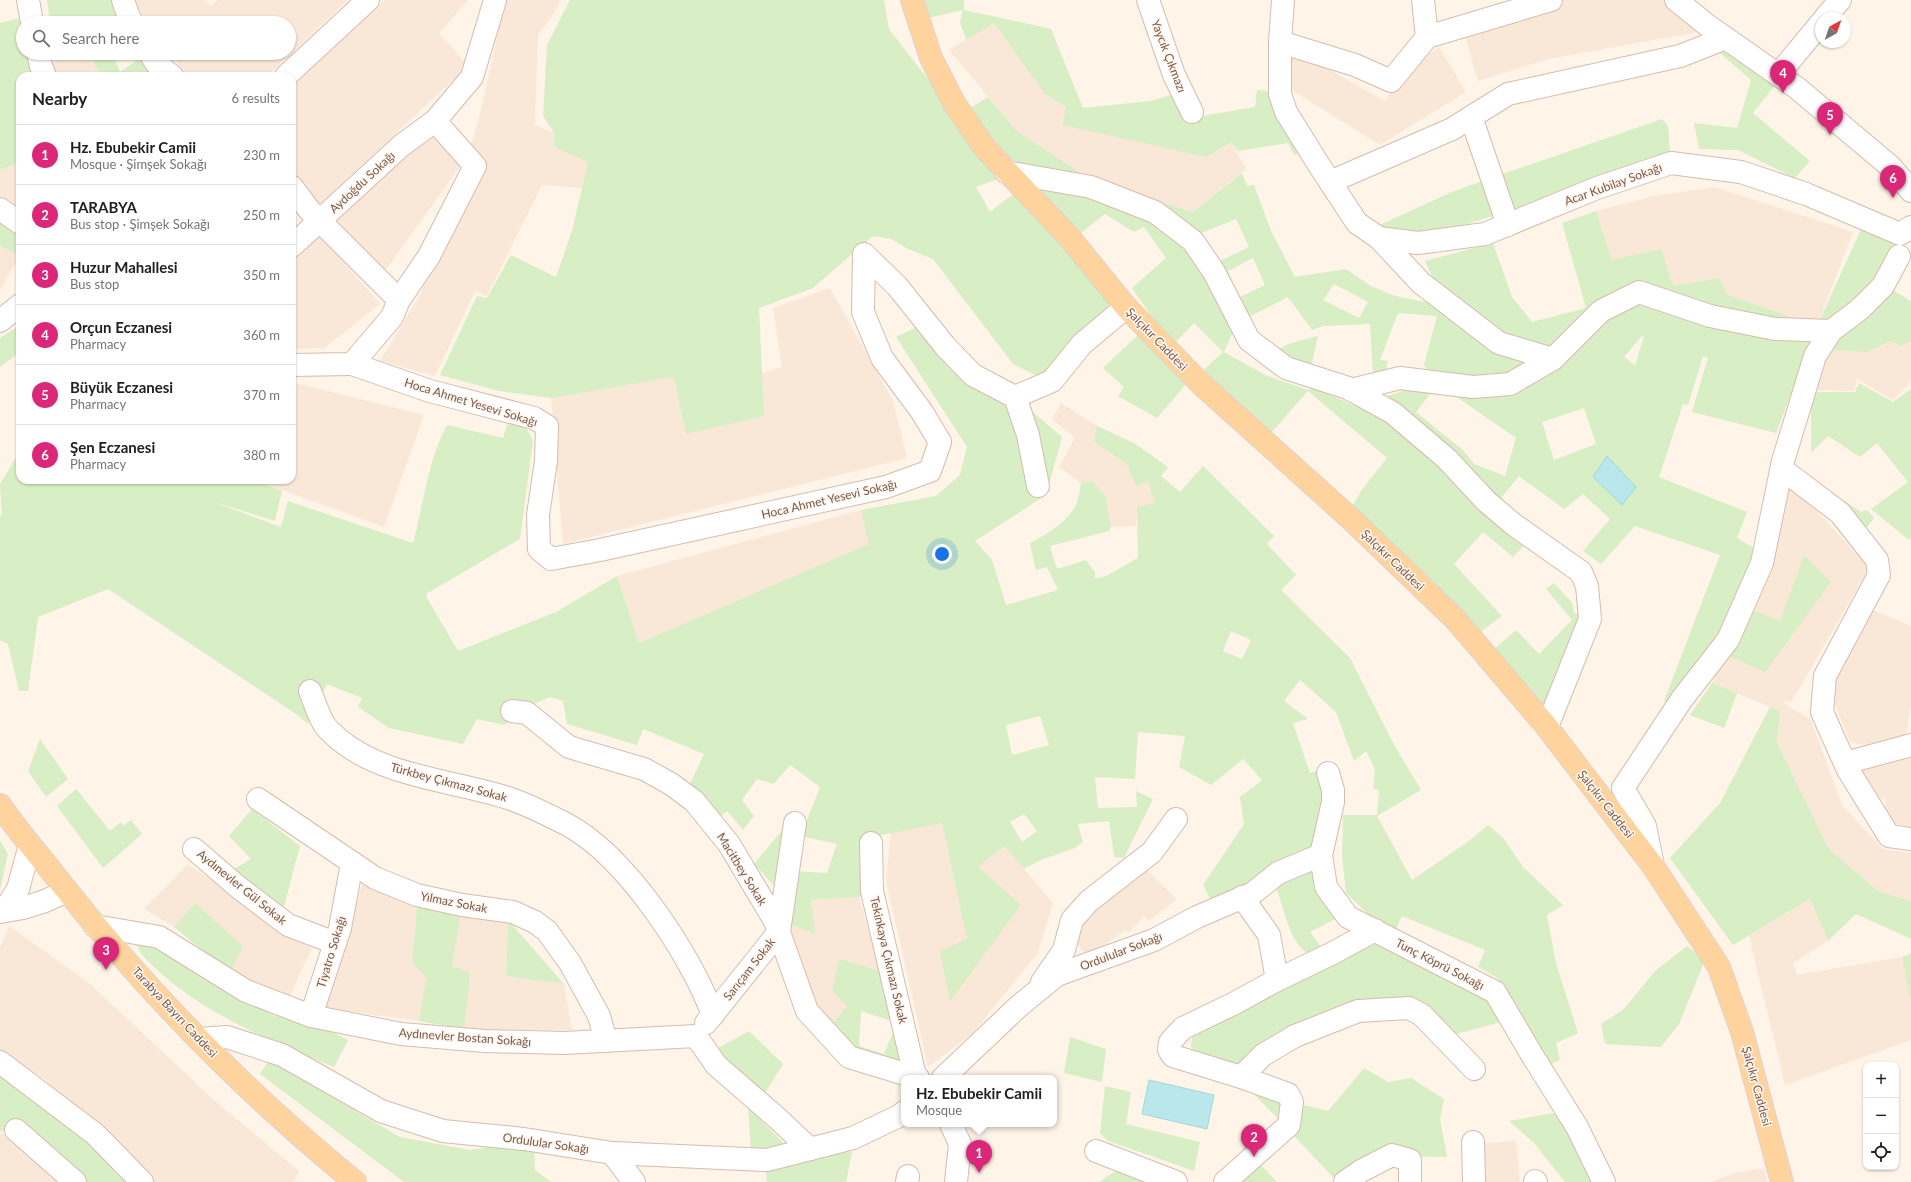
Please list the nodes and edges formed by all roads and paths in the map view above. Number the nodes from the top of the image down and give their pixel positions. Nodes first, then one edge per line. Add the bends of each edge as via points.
1 (28, 0) edge
2 (123, 0) edge
3 (368, 0) edge
4 (495, 0) edge
5 (912, 0) edge
6 (1148, 0) edge
7 (1284, 0) edge
8 (1424, 0) edge
9 (1551, 0) edge
10 (1676, 0) edge
11 (1840, 0) edge
12 (1830, 12) edge
13 (31, 16) edge
14 (128, 16) edge
15 (1815, 30) edge
16 (1427, 37) junction
17 (1726, 38) junction
18 (1280, 42) junction
19 (40, 60) edge
20 (154, 60) edge
21 (44, 72) edge
22 (167, 72) edge
23 (290, 72) edge
24 (1778, 75) junction
25 (1192, 112) dead end
26 (1471, 117) junction
27 (435, 121) junction
28 (1006, 172) junction
29 (1330, 182) junction
30 (1910, 187) edge
31 (296, 192) edge
32 (0, 209) edge
33 (16, 220) edge
34 (319, 221) junction
35 (1508, 225) junction
36 (1905, 231) edge
37 (1379, 238) junction
38 (296, 242) edge
39 (1905, 262) edge
40 (399, 300) junction
41 (1126, 307) junction
42 (16, 308) edge
43 (0, 321) edge
44 (1831, 331) junction
45 (1553, 358) junction
46 (352, 364) junction
47 (296, 365) edge
48 (1351, 390) junction
49 (1016, 397) junction
50 (1782, 469) junction
51 (1038, 486) dead end
52 (310, 691) dead end
53 (512, 711) dead end
54 (1547, 727) junction
55 (1911, 745) edge
56 (1845, 763) junction
57 (1328, 773) dead end
58 (258, 799) dead end
59 (0, 805) edge
60 (1176, 819) dead end
61 (795, 823) dead end
62 (1911, 839) edge
63 (872, 843) dead end
64 (30, 845) junction
65 (194, 849) dead end
66 (1321, 855) junction
67 (352, 862) junction
68 (1653, 866) junction
69 (67, 891) junction
70 (1242, 897) junction
71 (2, 912) edge
72 (95, 926) junction
73 (1375, 930) junction
74 (779, 932) junction
75 (335, 943) junction
76 (1277, 980) junction
77 (1033, 995) junction
78 (713, 1015) junction
79 (311, 1016) junction
80 (696, 1036) junction
81 (199, 1039) junction
82 (606, 1041) junction
83 (1474, 1069) dead end
84 (5, 1072) edge
85 (911, 1075) edge
86 (917, 1075) edge
87 (946, 1075) edge
88 (1241, 1077) junction
89 (901, 1114) edge
90 (952, 1127) edge
91 (16, 1130) dead end
92 (1473, 1142) dead end
93 (810, 1149) junction
94 (1096, 1151) dead end
95 (612, 1153) junction
96 (75, 1182) edge
97 (142, 1182) edge
98 (355, 1182) edge
99 (634, 1182) edge
100 (956, 1182) edge
101 (1176, 1182) edge
102 (1225, 1182) edge
103 (1345, 1182) edge
104 (1410, 1182) edge
105 (1474, 1182) edge
106 (1604, 1182) edge
107 (1782, 1182) edge

1 - 13 street
2 - 14 street
3 - 23 street
4 - 27 street, Aydoğdu Sokağı via 472,77
5 - 28 main road, Şalçıkır Caddesi via 931,58 954,104 984,147
6 - 25 street, Yaycık Çıkmazı via 1174,75
7 - 18 street
8 - 16 street
9 - 16 street
10 - 17 street
11 - 12 street
15 - 24 street
16 - 18 street via 1391,80 1355,65
17 - 24 street
17 - 26 street via 1680,56 1508,94
18 - 29 street via 1280,94 1286,112
19 - 21 street
20 - 22 street
24 - 30 street via 1891,167
26 - 29 street via 1452,129
26 - 35 street
27 - 34 street, Aydoğdu Sokağı via 402,145
27 - 40 street via 475,166 429,256
28 - 41 main road, Şalçıkır Caddesi via 1069,238
28 - 48 street via 1091,186 1155,212 1193,241 1214,272 1249,340 1286,368
29 - 37 street via 1357,223
31 - 34 street
32 - 33 street
34 - 38 street, Aydoğdu Sokağı
34 - 40 street
35 - 36 street, Acar Kubilay Sokağı via 1597,188 1671,163 1741,172
35 - 37 street, Acar Kubilay Sokağı via 1485,234 1418,243
36 - 39 street
37 - 45 street via 1421,283 1499,342
39 - 44 street via 1860,309
40 - 46 street via 392,317
41 - 49 street via 1082,344 1052,381
41 - 54 main road, Şalçıkır Caddesi via 1200,383 1352,520 1455,619
42 - 43 street
44 - 45 street via 1775,329 1710,316 1639,292 1601,311
44 - 50 street via 1815,356
45 - 48 street via 1510,384 1473,387 1400,378
46 - 47 street
46 - 49 street, Hoca Ahmet Yesevi Sokağı via 430,391 534,418 547,426 546,461 538,515 539,548 551,559 886,487 930,471 940,442 922,412 882,358 863,312 864,254 897,286 945,346 974,375
48 - 54 street via 1393,413 1447,459 1486,501 1513,524 1581,572 1587,586 1590,619
49 - 51 street via 1028,434
50 - 56 street via 1840,512 1876,560 1879,576 1825,676 1822,712
50 - 68 street via 1762,563 1728,640 1682,699 1623,788 1645,826
52 - 78 street, Türkbey Çıkmazı Sokak via 324,725 347,746 397,770 507,797 567,825 599,847 668,928
53 - 74 street, Macitbey Sokak via 527,713 568,747 644,769 694,801 729,844
54 - 68 main road, Şalçıkır Caddesi
55 - 56 street
56 - 62 street via 1889,836
57 - 66 street, Tunç Köprü Sokağı via 1333,790 1333,802
58 - 67 street, Yılmaz Sokak
59 - 64 main road, Tarabya Bayırı Caddesi
60 - 77 street via 1152,852 1089,901 1072,920 1064,950
61 - 74 street, Sarıçam Sokak
63 - 86 street, Tekinkaya Çıkmazı Sokak via 872,891
64 - 69 main road, Tarabya Bayırı Caddesi
64 - 71 street via 18,889
65 - 75 street, Aydınevler Gül Sokak via 288,925
66 - 70 street, Ordulular Sokağı via 1278,873
66 - 73 street, Tunç Köprü Sokağı via 1326,887 1348,917
67 - 75 street, Tiyatro Sokağı
67 - 82 street, Yılmaz Sokak via 375,878 417,895 462,905 513,912 535,922 547,932 570,963 599,1016
68 - 107 main road, Şalçıkır Caddesi via 1719,967 1742,1032
69 - 71 street via 46,901
69 - 72 main road, Tarabya Bayırı Caddesi
70 - 76 street via 1269,934
70 - 77 street, Ordulular Sokağı via 1154,940 1058,975
72 - 79 street, Aydınevler Bostan Sokağı via 159,937 246,991
72 - 81 main road, Tarabya Bayırı Caddesi
73 - 76 street via 1333,954
73 - 106 street, Tunç Köprü Sokağı via 1495,992 1577,1127
74 - 78 street, Sarıçam Sokak
74 - 85 street, Macitbey Sokak via 807,1011 849,1056
75 - 79 street, Tiyatro Sokağı
76 - 88 street via 1182,1028 1170,1042 1169,1050 1173,1056
77 - 87 street, Ordulular Sokağı
78 - 80 street, Sarıçam Sokak
79 - 82 street, Aydınevler Bostan Sokağı via 402,1034 485,1041
80 - 82 street, Aydınevler Bostan Sokağı
80 - 93 street via 716,1064
81 - 95 street, Ordulular Sokağı via 227,1037 282,1055 381,1111 443,1131 524,1139
81 - 98 main road, Tarabya Bayırı Caddesi via 292,1129
83 - 88 street via 1422,1015 1409,1008 1358,1011 1295,1036 1263,1055
84 - 97 street via 95,1134
88 - 102 street via 1288,1094 1292,1102 1289,1125
89 - 93 street, Ordulular Sokağı via 853,1138
90 - 100 street via 960,1144
91 - 96 street
92 - 105 street
93 - 95 street, Ordulular Sokağı via 767,1160
94 - 101 street
95 - 99 street
103 - 104 street via 1392,1155 1410,1160

